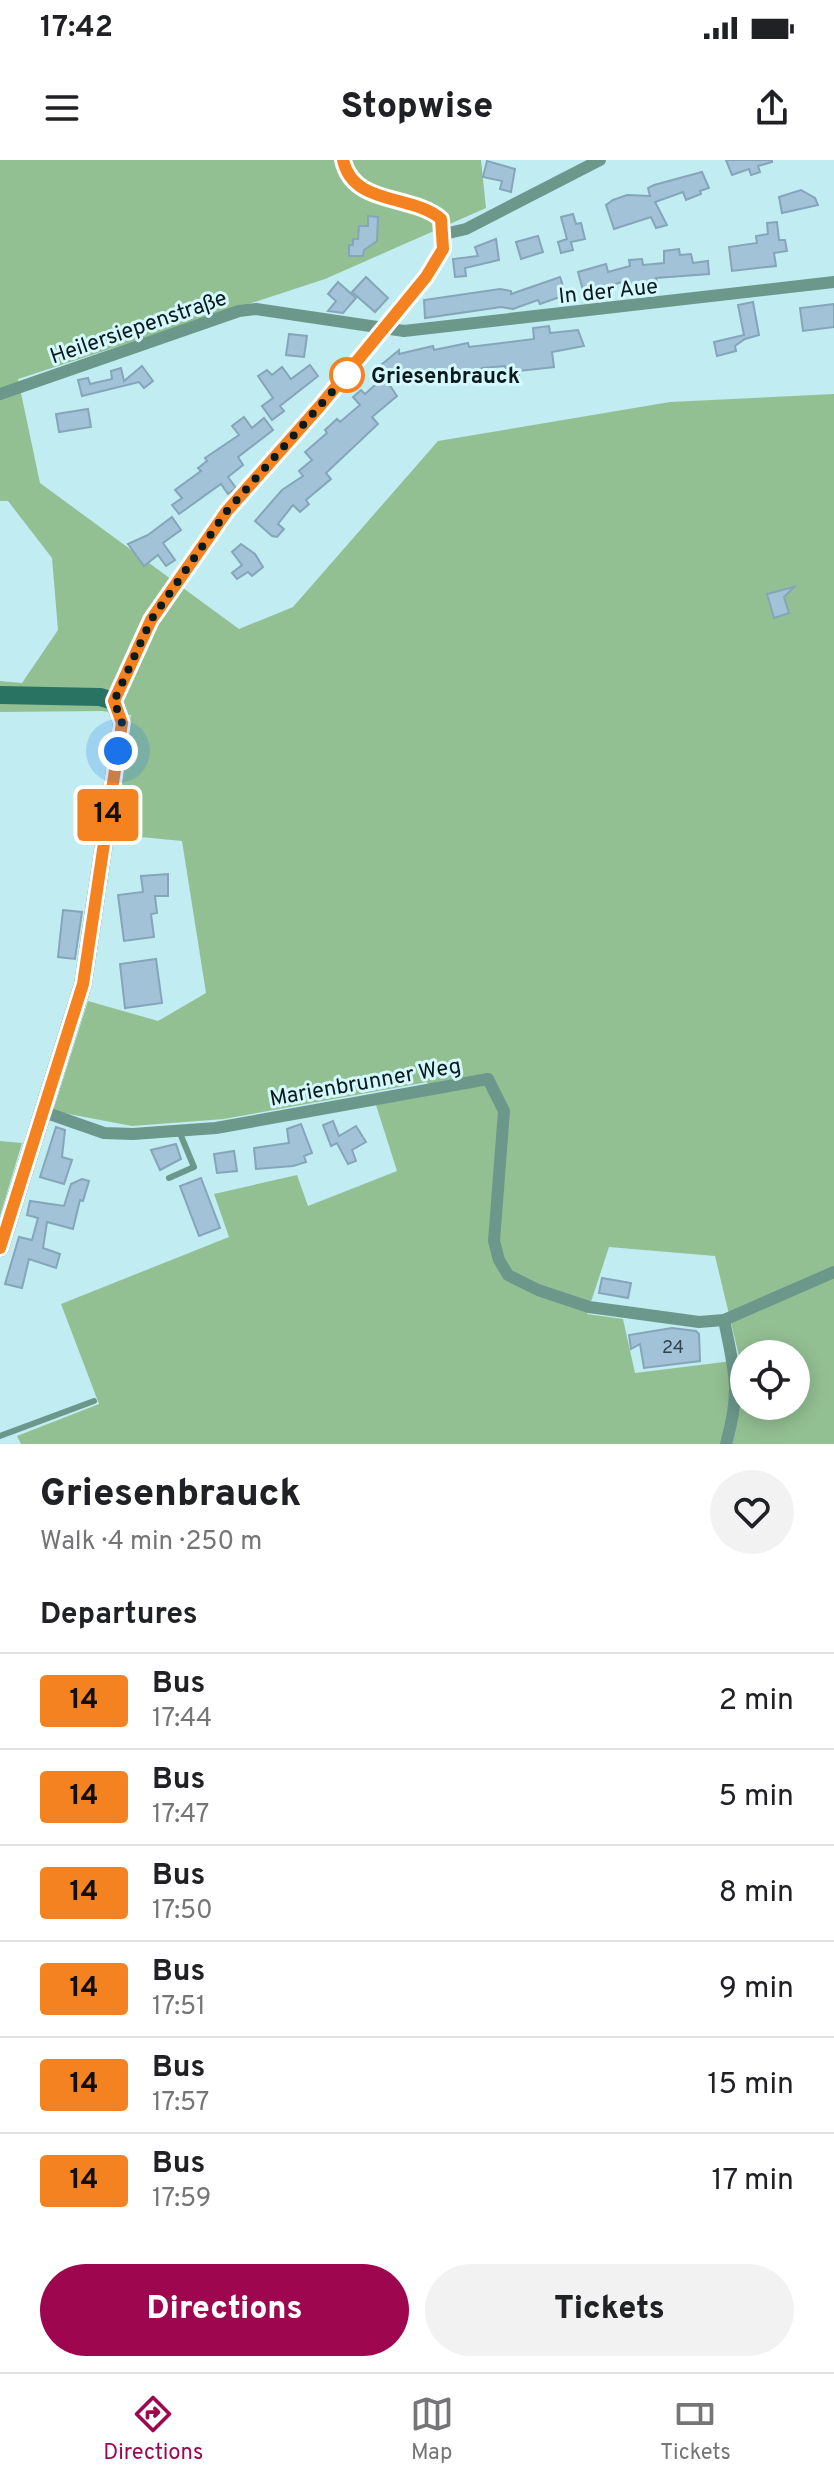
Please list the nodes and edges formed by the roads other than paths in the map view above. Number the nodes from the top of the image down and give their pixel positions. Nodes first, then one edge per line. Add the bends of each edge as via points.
1 (343, 160) edge
2 (600, 160) edge
3 (444, 234) junction
4 (834, 282) edge
5 (386, 329) junction
6 (0, 394) edge
7 (0, 695) edge
8 (114, 701) junction
9 (44, 1112) junction
10 (179, 1131) junction
11 (169, 1178) dead end
12 (0, 1248) edge
13 (834, 1272) edge
14 (724, 1320) junction
15 (94, 1401) dead end
16 (0, 1436) edge
17 (726, 1444) edge

1 - 3 street via 349,176 366,191 429,209 441,219
2 - 3 street via 466,229
3 - 5 street via 443,249 426,277
4 - 5 street, In der Aue via 435,328
5 - 6 street, Heilersiepenstraße via 256,309 239,311
5 - 8 street via 227,511 151,620
7 - 8 street
8 - 9 street via 122,723 83,984
9 - 10 street, Marienbrunner Weg via 104,1133
9 - 12 street
10 - 11 lane via 194,1167
10 - 14 street, Marienbrunner Weg via 488,1079 504,1111 494,1241 508,1275 589,1307 699,1322
13 - 14 street, Marienbrunner Weg
14 - 17 street via 737,1407
15 - 16 lane

